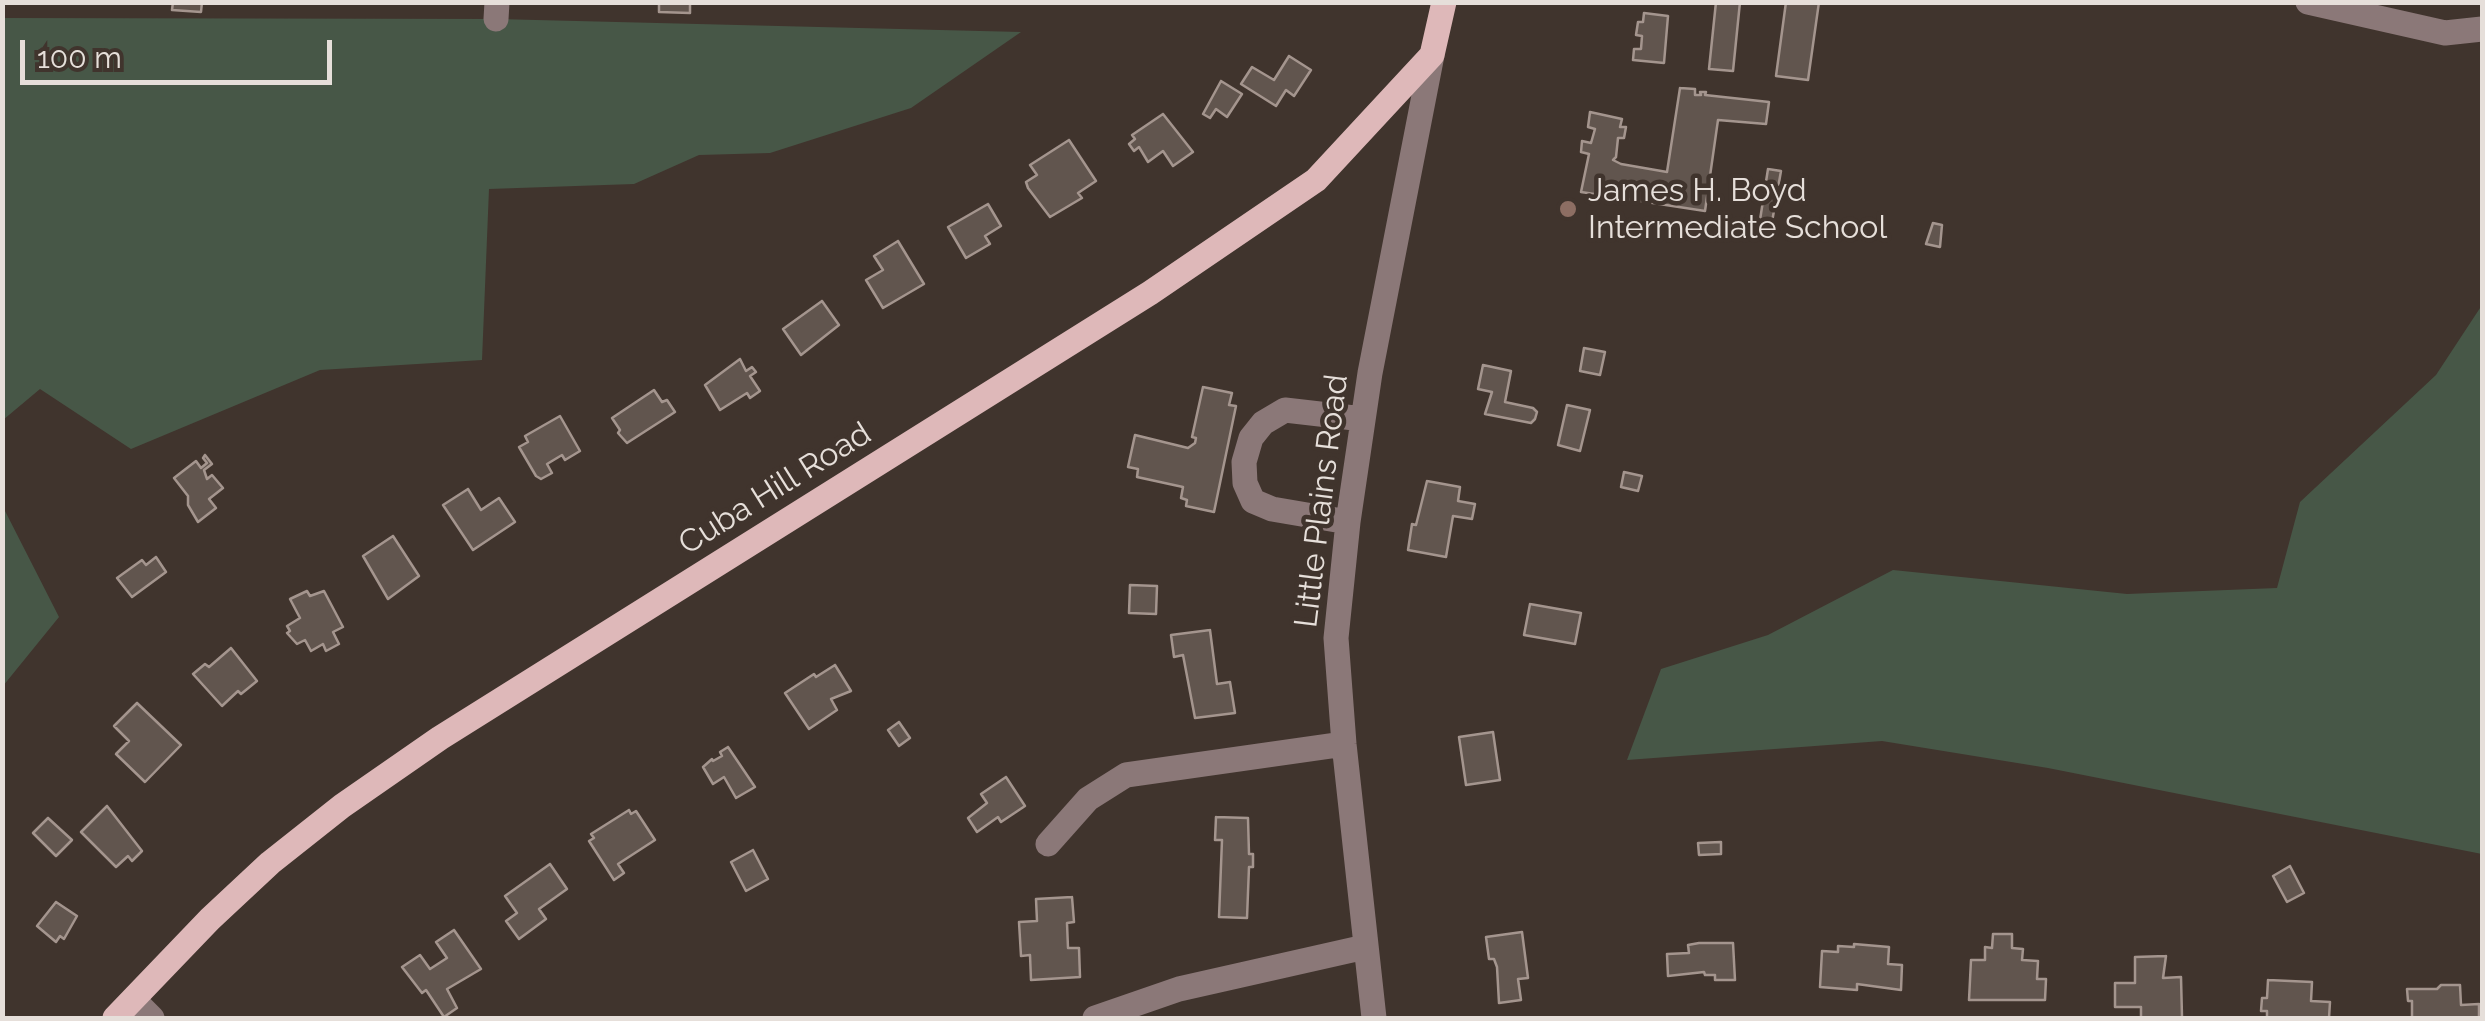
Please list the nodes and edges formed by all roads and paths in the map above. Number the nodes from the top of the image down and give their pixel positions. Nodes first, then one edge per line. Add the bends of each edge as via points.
1 (1444, 2) edge
2 (2308, 2) edge
3 (2482, 29) edge
4 (1432, 55) junction
5 (1363, 419) junction
6 (1348, 522) junction
7 (1344, 744) junction
8 (1048, 844) dead end
9 (1365, 946) junction
10 (143, 1009) edge
11 (115, 1018) edge
12 (1095, 1018) edge
13 (1374, 1018) edge

1 - 4 main road
2 - 3 street via 2445,33
4 - 5 street, Little Plains Road
4 - 10 main road, Cuba Hill Road via 1316,180 1150,293 342,806 234,896
5 - 6 street, Little Plains Road
5 - 6 street via 1285,410 1251,438 1244,462 1252,501
6 - 7 street, Little Plains Road via 1336,638
7 - 8 street via 1126,775 1088,799
7 - 9 street, Little Plains Road
9 - 12 street via 1179,989
9 - 13 street, Little Plains Road
10 - 11 main road, Cuba Hill Road

